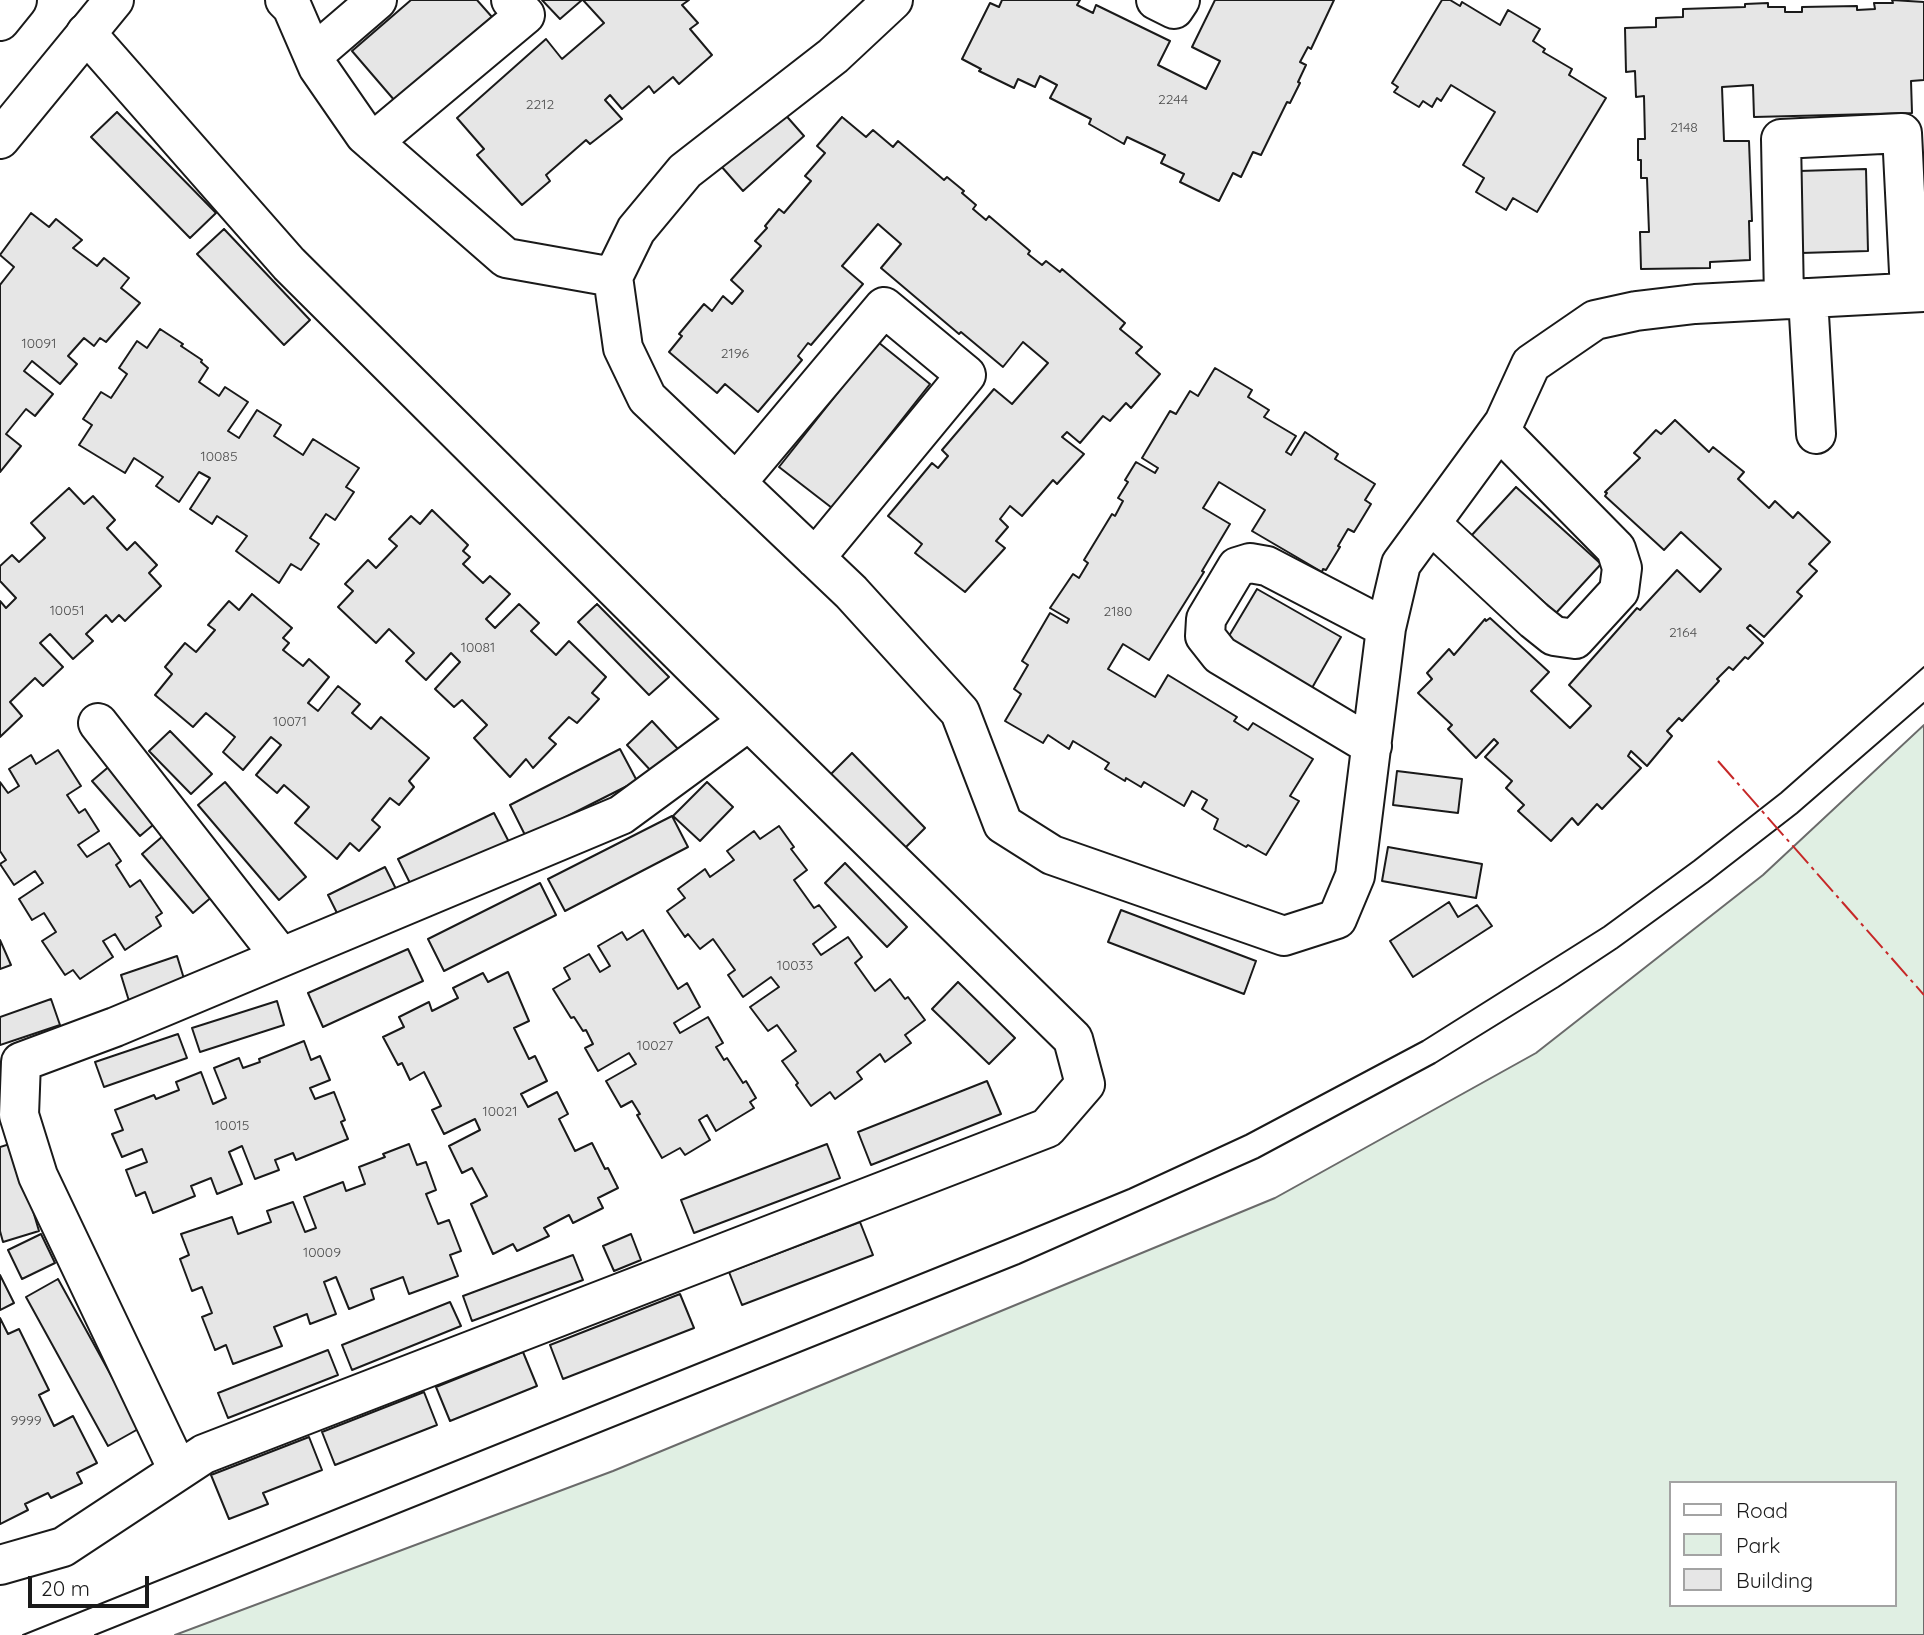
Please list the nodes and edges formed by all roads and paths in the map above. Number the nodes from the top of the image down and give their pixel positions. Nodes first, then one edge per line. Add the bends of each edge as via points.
1 (17, 0) edge
2 (114, 0) edge
3 (285, 0) edge
4 (377, 0) edge
5 (511, 0) edge
6 (893, 0) edge
7 (1156, 0) edge
8 (1180, 0) edge
9 (0, 21) edge
10 (86, 33) junction
11 (313, 55) junction
12 (0, 139) edge
13 (373, 142) junction
14 (612, 277) junction
15 (1917, 292) edge
16 (1796, 298) junction
17 (1499, 430) junction
18 (1816, 434) dead end
19 (736, 483) junction
20 (1431, 524) junction
21 (815, 558) junction
22 (1386, 628) junction
23 (749, 721) junction
24 (98, 723) dead end
25 (1372, 746) junction
26 (281, 957) junction
27 (177, 1470) junction
28 (0, 1565) edge

1 - 9 main road
2 - 10 main road
3 - 11 main road
4 - 11 main road
5 - 13 main road via 525,15
6 - 14 main road via 833,56 685,171 636,230
7 - 8 main road via 1174,9
10 - 12 main road
10 - 23 main road via 289,264
11 - 13 main road
13 - 14 main road via 506,258
14 - 19 main road via 623,348 647,398
15 - 16 main road
15 - 16 main road via 1902,133 1781,139
16 - 17 main road via 1695,304 1594,320 1531,364
16 - 18 main road
17 - 20 main road
17 - 20 main road via 1616,549 1622,568 1619,591 1575,639 1554,635
19 - 21 main road
19 - 21 main road via 884,307 966,375
20 - 22 main road via 1401,564
21 - 25 main road via 960,712 1003,824 1052,855 1284,936 1337,919 1355,876
22 - 25 main road
22 - 25 main road via 1267,566 1250,563 1237,567 1206,619 1205,636 1220,656
23 - 26 main road via 621,815
23 - 27 main road via 1073,1038 1085,1084 1047,1128 204,1454
24 - 26 main road
26 - 27 main road via 20,1062 19,1115 38,1176
27 - 28 main road via 63,1547

